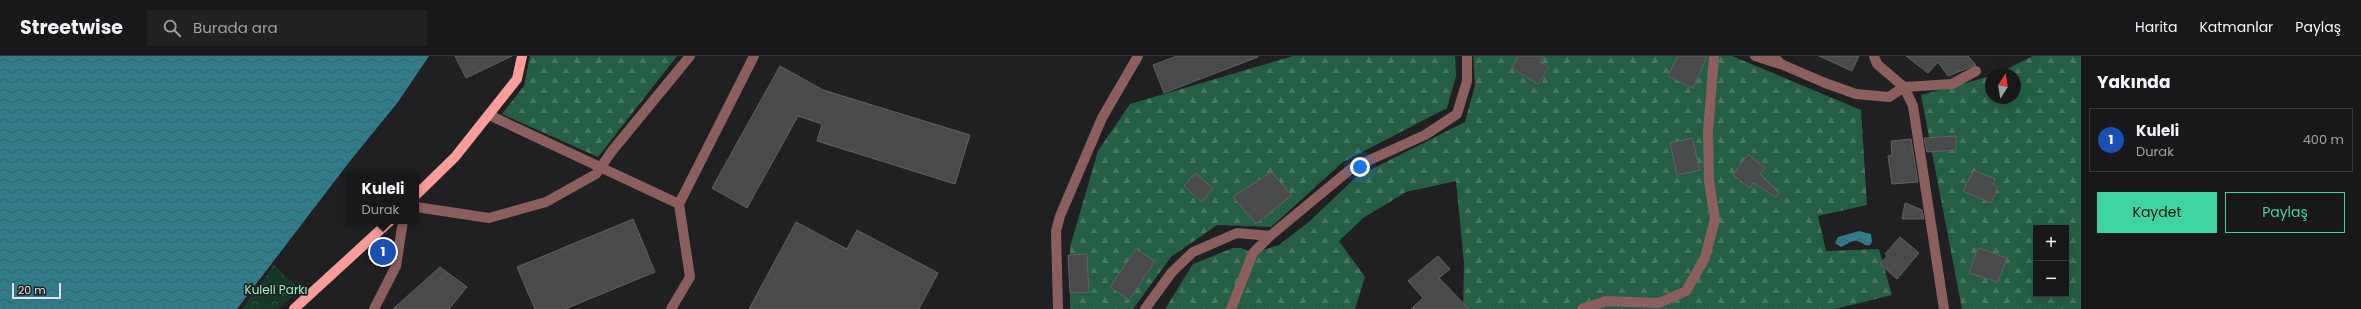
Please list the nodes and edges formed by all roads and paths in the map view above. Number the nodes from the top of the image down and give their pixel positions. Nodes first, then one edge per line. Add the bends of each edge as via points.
1 (522, 56) edge
2 (690, 56) edge
3 (754, 56) edge
4 (1138, 56) edge
5 (1467, 56) edge
6 (1714, 56) edge
7 (1755, 56) edge
8 (1773, 56) edge
9 (1874, 56) edge
10 (1781, 64) junction
11 (1976, 71) dead end
12 (1904, 87) junction
13 (489, 115) junction
14 (602, 167) junction
15 (419, 192) edge
16 (679, 204) junction
17 (419, 207) edge
18 (387, 224) edge
19 (403, 224) edge
20 (1270, 236) junction
21 (294, 309) edge
22 (374, 309) edge
23 (671, 309) edge
24 (1058, 309) edge
25 (1145, 309) edge
26 (1231, 309) edge
27 (1582, 309) edge
28 (1944, 309) edge

1 - 13 main road via 517,79
2 - 14 street via 612,151
3 - 16 street
4 - 24 street via 1102,118 1060,216 1056,231
5 - 20 street via 1467,81 1457,114 1425,135 1352,168
6 - 27 street via 1708,132 1709,181 1715,219 1705,258 1686,291 1659,302 1606,301
7 - 10 street
8 - 10 street
9 - 12 street via 1877,64
10 - 12 street via 1856,94 1889,97
11 - 12 street via 1952,84
12 - 28 street via 1913,106
13 - 14 street
13 - 15 main road via 455,158
14 - 16 street
14 - 17 street via 596,174 546,202 489,218
16 - 23 street via 690,277
18 - 21 main road
19 - 22 street via 396,266
20 - 25 street via 1237,233 1193,252 1163,283
20 - 26 street via 1253,253

